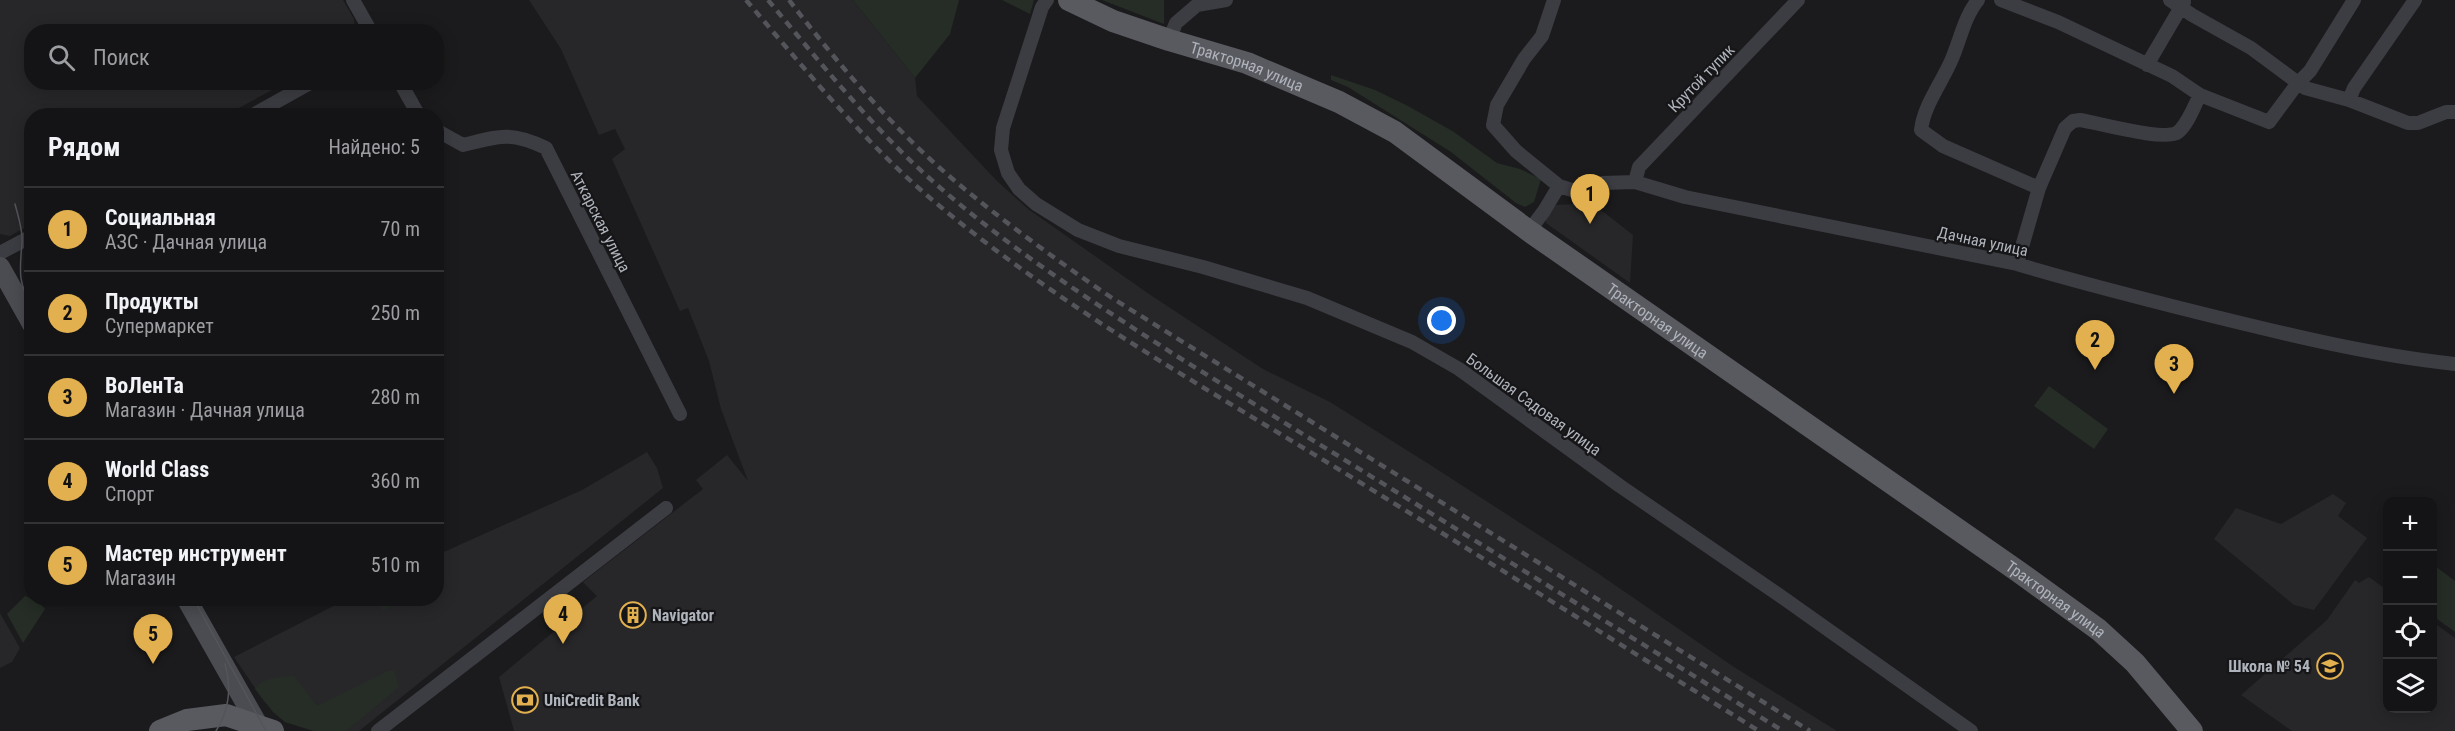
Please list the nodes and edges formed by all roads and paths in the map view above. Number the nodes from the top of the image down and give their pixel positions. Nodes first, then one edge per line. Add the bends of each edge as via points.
1 (353, 0) edge
2 (1047, 0) edge
3 (1069, 0) edge
4 (1226, 0) edge
5 (1554, 0) edge
6 (1798, 0) edge
7 (1978, 0) edge
8 (2001, 0) edge
9 (2354, 0) edge
10 (2415, 0) edge
11 (2178, 2) edge
12 (366, 24) edge
13 (1169, 40) junction
14 (2147, 64) junction
15 (2297, 84) junction
16 (298, 90) edge
17 (404, 90) edge
18 (2200, 95) junction
19 (2349, 100) junction
20 (265, 108) edge
21 (415, 108) edge
22 (2455, 112) edge
23 (444, 135) edge
24 (1635, 182) junction
25 (1559, 186) junction
26 (2039, 188) junction
27 (1529, 231) junction
28 (24, 240) edge
29 (0, 253) edge
30 (2017, 264) junction
31 (0, 267) edge
32 (24, 310) edge
33 (2455, 364) edge
34 (680, 414) dead end
35 (666, 508) dead end
36 (191, 606) edge
37 (265, 728) edge
38 (160, 731) edge
39 (378, 731) edge
40 (1971, 731) edge
41 (2192, 731) edge

1 - 12 street
2 - 40 street, Большая Садовая улица via 1003,128 1001,150 1008,173 1036,204 1078,230 1119,246 1307,298 1412,342 1459,369
3 - 13 main road, Тракторная улица via 1113,21
4 - 13 street via 1197,5 1176,23
5 - 25 street via 1542,36 1497,105 1493,125 1516,151
6 - 24 street, Крутой тупик via 1639,167
7 - 26 street via 1922,117 1921,130 1943,146
8 - 14 street
9 - 15 street via 2310,71
10 - 19 street
11 - 14 street
11 - 15 street via 2251,48
13 - 27 main road, Тракторная улица via 1247,63 1340,102 1395,132
14 - 18 street
15 - 18 street via 2269,122
15 - 19 street
16 - 20 street
17 - 21 street
18 - 26 street via 2180,131 2173,135 2158,136 2073,120 2065,128
19 - 22 street via 2408,123
23 - 34 street, Аткарская улица via 463,146 502,135 546,147
24 - 25 street, Дачная улица via 1602,183 1591,192
24 - 30 street, Дачная улица via 1685,197
25 - 27 street
26 - 30 street
27 - 41 main road, Тракторная улица via 2099,630 2135,663
28 - 29 street
30 - 33 street, Дачная улица via 2257,327 2399,358
31 - 32 street
35 - 39 street
36 - 37 street
37 - 38 main road via 226,716 187,720

